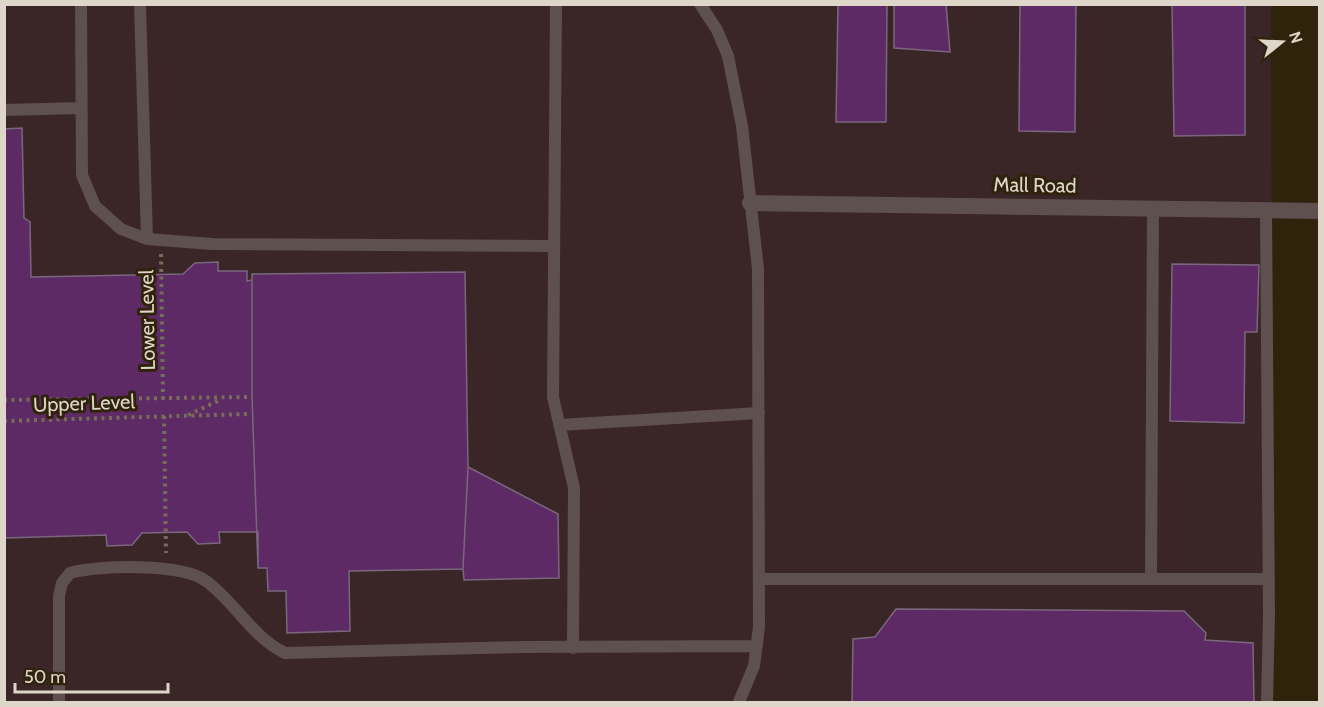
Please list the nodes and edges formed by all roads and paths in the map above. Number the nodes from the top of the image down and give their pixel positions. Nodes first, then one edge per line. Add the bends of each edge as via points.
1 (81, 4) edge
2 (140, 4) edge
3 (556, 4) edge
4 (700, 4) edge
5 (81, 108) junction
6 (4, 110) edge
7 (750, 203) junction
8 (1153, 208) junction
9 (1266, 210) junction
10 (1320, 211) edge
11 (147, 239) junction
12 (161, 242) junction
13 (553, 246) junction
14 (225, 398) junction
15 (252, 398) dead end
16 (163, 399) junction
17 (4, 400) edge
18 (759, 413) junction
19 (249, 414) dead end
20 (164, 416) junction
21 (186, 416) junction
22 (4, 421) edge
23 (559, 425) junction
24 (168, 569) junction
25 (759, 579) junction
26 (1151, 579) junction
27 (1269, 579) junction
28 (757, 646) junction
29 (573, 648) junction
30 (59, 702) edge
31 (739, 702) edge
32 (1267, 702) edge

1 - 5 lane
2 - 11 lane
3 - 13 lane
4 - 7 lane via 728,56 742,126
5 - 6 lane
5 - 11 lane via 81,171 90,198 104,217
7 - 8 street, Mall Road
7 - 18 lane via 758,268
8 - 9 street, Mall Road
8 - 26 lane
9 - 10 street, Mall Road
9 - 27 lane
11 - 12 lane
12 - 13 lane
12 - 16 path, Lower Level
13 - 23 lane via 553,397
14 - 15 path, Lower Level
14 - 16 path, Lower Level
14 - 21 path
16 - 17 path, Lower Level
18 - 23 lane
18 - 25 lane
19 - 21 path, Upper Level
20 - 21 path, Upper Level
20 - 22 path, Upper Level
20 - 24 path, Upper Level via 164,532
23 - 29 lane via 574,488
24 - 29 lane via 206,580 262,638 285,653
24 - 30 lane via 93,568 70,573 59,596
25 - 26 lane
25 - 28 lane
26 - 27 lane
27 - 32 lane
28 - 29 lane
28 - 31 lane via 754,666

